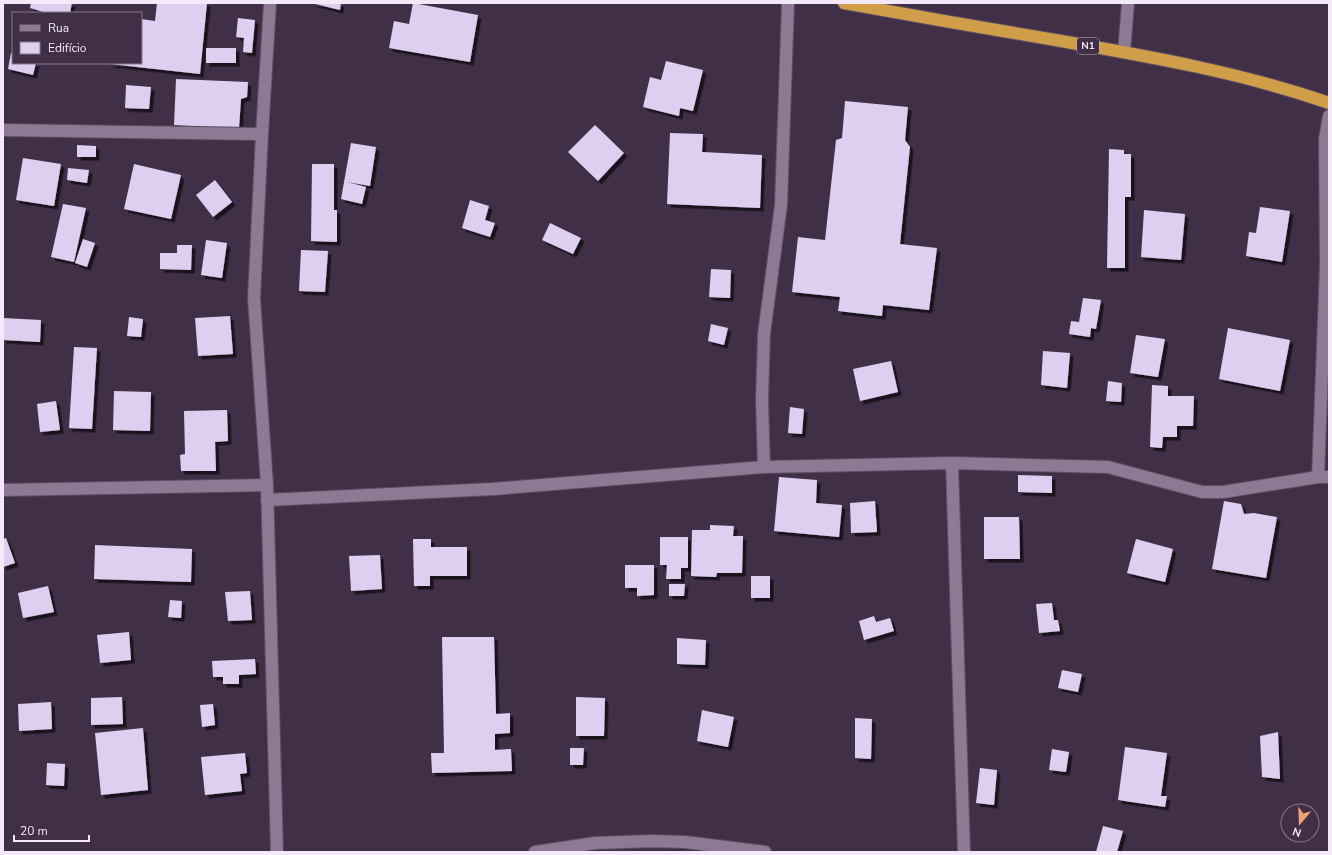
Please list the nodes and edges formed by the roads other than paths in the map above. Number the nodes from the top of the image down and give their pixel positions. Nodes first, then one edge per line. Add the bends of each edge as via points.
1 (270, 3) edge
2 (788, 3) edge
3 (844, 3) edge
4 (1128, 3) edge
5 (1124, 52) junction
6 (1329, 104) edge
7 (1329, 116) edge
8 (3, 130) edge
9 (262, 134) junction
10 (952, 463) junction
11 (764, 467) junction
12 (1324, 477) edge
13 (267, 485) junction
14 (3, 490) edge
15 (267, 500) junction
16 (653, 847) edge
17 (277, 852) edge
18 (535, 852) edge
19 (764, 852) edge
20 (964, 852) edge

1 - 9 street
2 - 11 street via 781,205 764,334
3 - 5 highway, N1
4 - 5 street
5 - 6 highway, N1 via 1243,77
7 - 12 street via 1325,139
8 - 9 street
9 - 13 street via 254,298
10 - 11 street
10 - 12 street via 1108,467 1202,492 1223,492
10 - 20 street
11 - 15 street via 493,489
13 - 14 street
13 - 15 street
15 - 17 street
16 - 18 street via 595,843
16 - 19 street via 685,842

